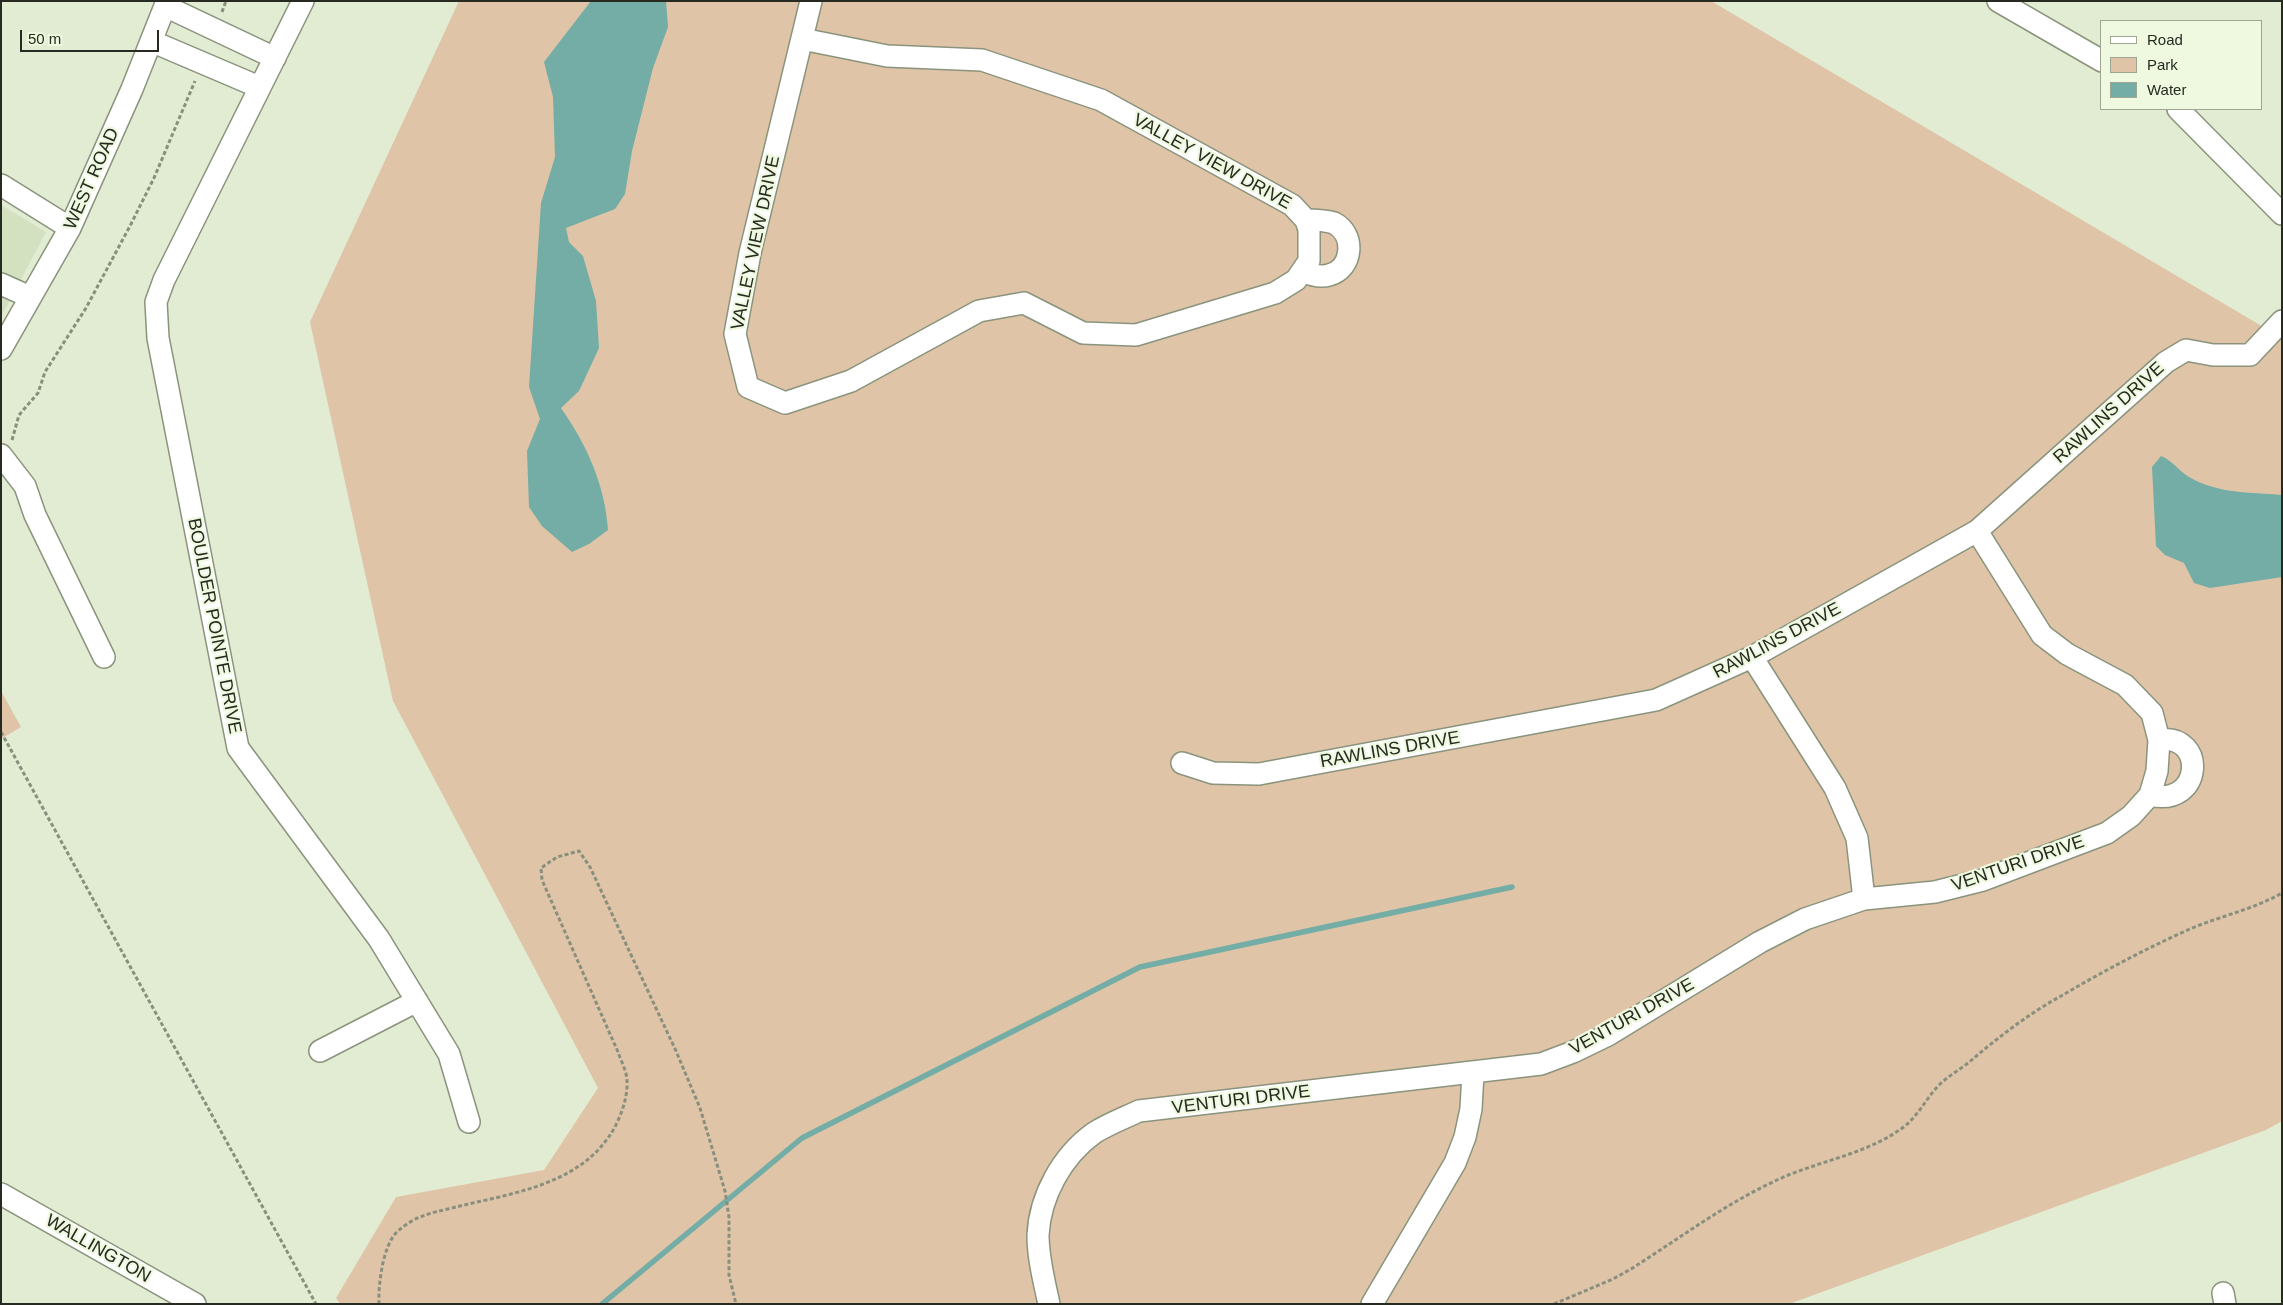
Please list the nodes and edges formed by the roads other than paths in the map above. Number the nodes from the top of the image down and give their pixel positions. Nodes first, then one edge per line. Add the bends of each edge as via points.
1 (303, 1) edge
2 (811, 1) edge
3 (1998, 1) edge
4 (166, 4) edge
5 (802, 39) junction
6 (151, 41) junction
7 (275, 58) junction
8 (2100, 61) edge
9 (259, 87) junction
10 (2179, 110) edge
11 (1, 185) edge
12 (2282, 214) edge
13 (1306, 220) junction
14 (70, 228) junction
15 (1302, 272) junction
16 (1, 284) edge
17 (30, 297) junction
18 (2282, 321) edge
19 (1, 349) edge
20 (5, 451) edge
21 (1977, 531) junction
22 (104, 657) dead end
23 (1752, 657) junction
24 (2159, 740) junction
25 (1182, 763) dead end
26 (2150, 795) junction
27 (1864, 899) junction
28 (417, 1002) junction
29 (320, 1051) dead end
30 (1473, 1073) junction
31 (469, 1122) dead end
32 (1, 1194) edge
33 (195, 1304) edge
34 (1049, 1304) edge
35 (1372, 1304) edge

1 - 7 street, BOULDER POINTE DRIVE
2 - 5 street, VALLEY VIEW DRIVE
3 - 8 street
4 - 6 street, WEST ROAD
4 - 7 street
5 - 13 street, VALLEY VIEW DRIVE via 887,56 982,60 1101,100 1292,205
5 - 15 street, VALLEY VIEW DRIVE via 750,253 735,334 748,388 785,403 850,381 979,311 1024,303 1083,333 1136,335 1275,293 1296,280
6 - 9 street
6 - 14 street, WEST ROAD
7 - 9 street, BOULDER POINTE DRIVE
9 - 28 street, BOULDER POINTE DRIVE via 164,280 156,302 158,338 238,748 378,939
10 - 12 street
11 - 14 street
13 - 15 street, VALLEY VIEW DRIVE via 1309,261
13 - 15 street via 1334,224 1348,237 1349,247 1344,265 1337,272 1321,276
14 - 17 street, WEST ROAD
16 - 17 street
17 - 19 street, WEST ROAD
18 - 21 street, RAWLINS DRIVE via 2250,355 2213,356 2186,350 2166,362
20 - 22 street via 25,486 34,515
21 - 23 street, RAWLINS DRIVE
21 - 24 street, VENTURI DRIVE via 2042,635 2067,654 2125,685 2152,713
23 - 25 street, RAWLINS DRIVE via 1656,700 1416,746 1259,774 1213,772
23 - 27 street via 1835,788 1858,838
24 - 26 street, VENTURI DRIVE via 2157,771
24 - 26 street via 2176,740 2184,745 2190,753 2193,773 2182,791 2162,798
26 - 27 street, VENTURI DRIVE via 2131,816 2107,833 1983,880 1934,892
27 - 30 street, VENTURI DRIVE via 1805,919 1760,942 1608,1035 1573,1052 1540,1064
28 - 29 street
28 - 31 street, BOULDER POINTE DRIVE via 449,1054
30 - 34 street, VENTURI DRIVE via 1139,1111 1116,1121 1078,1148 1059,1170 1048,1190 1038,1235
30 - 35 street via 1471,1109 1455,1163
32 - 33 street, WALLINGTON

